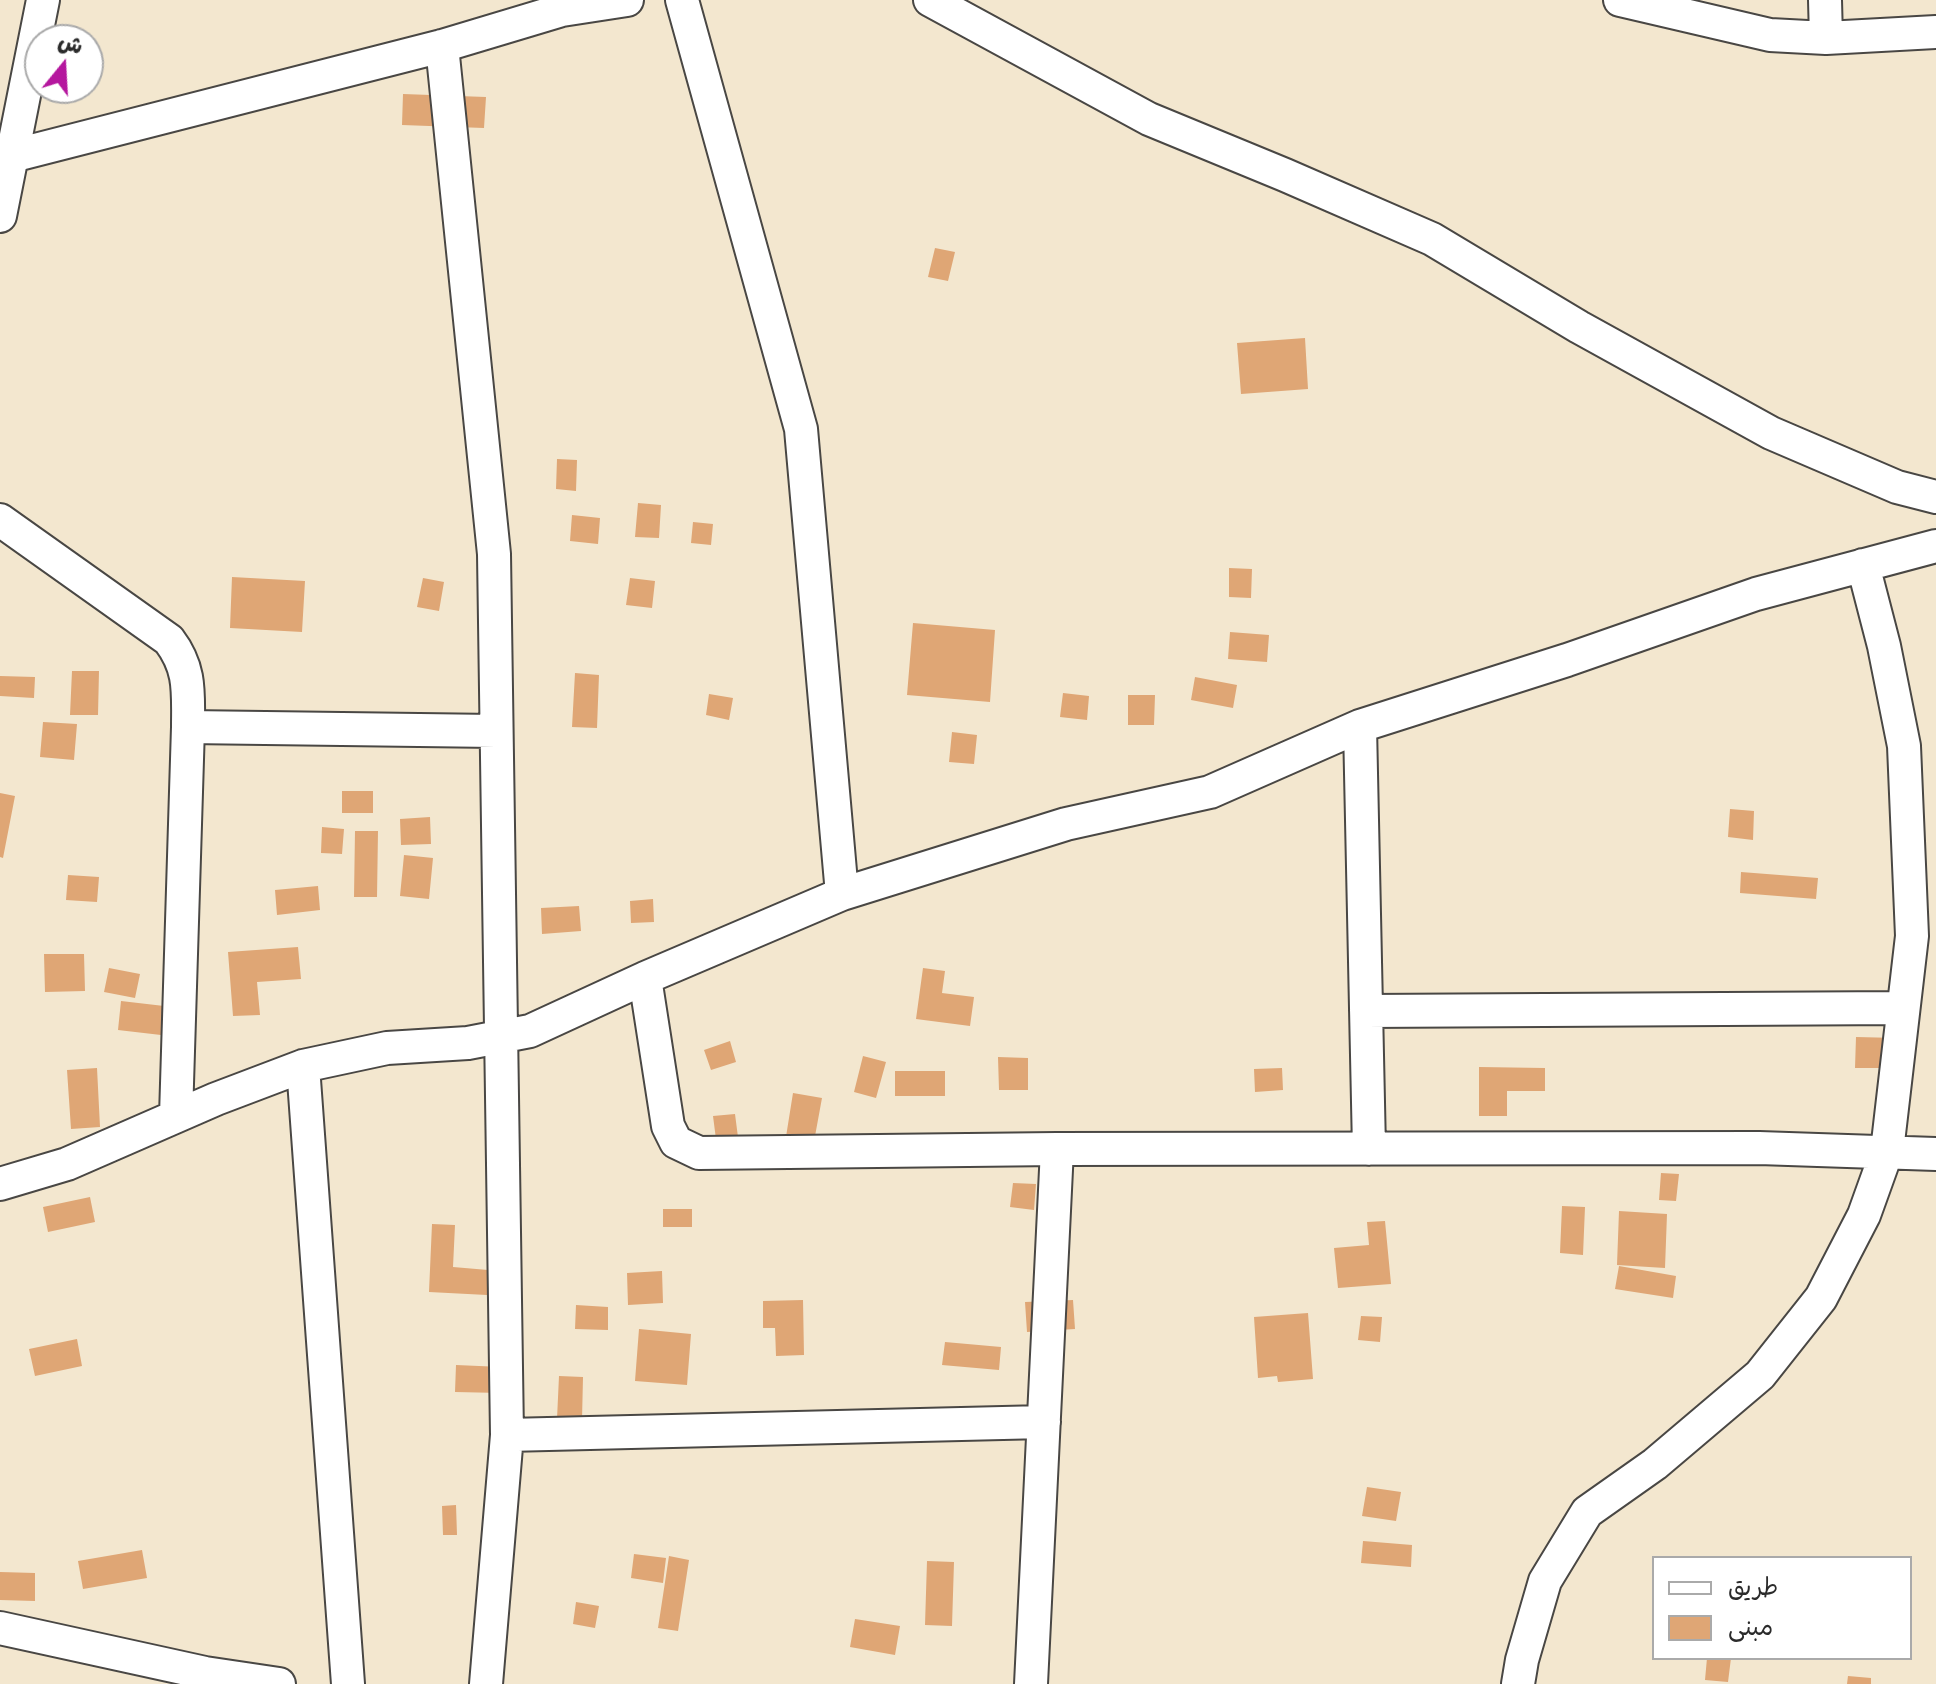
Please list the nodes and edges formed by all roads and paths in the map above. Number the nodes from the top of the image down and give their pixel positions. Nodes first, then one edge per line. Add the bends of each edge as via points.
1 (43, 0) edge
2 (627, 0) edge
3 (682, 0) edge
4 (930, 0) edge
5 (1620, 0) edge
6 (1825, 0) edge
7 (1936, 32) edge
8 (1826, 38) junction
9 (442, 46) junction
10 (7, 157) edge
11 (0, 216) edge
12 (1936, 497) edge
13 (0, 520) edge
14 (1936, 546) edge
15 (1863, 565) junction
16 (1360, 726) junction
17 (188, 727) junction
18 (496, 731) junction
19 (842, 894) junction
20 (645, 978) junction
21 (1903, 1008) junction
22 (1366, 1011) junction
23 (500, 1037) junction
24 (303, 1066) junction
25 (176, 1116) junction
26 (1057, 1149) junction
27 (1369, 1149) junction
28 (1887, 1151) junction
29 (1936, 1154) edge
30 (0, 1184) edge
31 (1044, 1422) junction
32 (507, 1435) junction
33 (0, 1628) edge
34 (279, 1684) edge
35 (348, 1684) edge
36 (486, 1684) edge
37 (1031, 1684) edge
38 (1518, 1684) edge

1 - 10 street
2 - 9 street via 562,10
3 - 19 street via 801,429
4 - 12 street via 1149,119 1432,239 1771,433 1897,487
5 - 8 street via 1770,35
6 - 8 street
7 - 8 street
9 - 10 street
9 - 18 street via 494,554
10 - 11 street
13 - 17 street via 169,640 186,670
14 - 15 street
15 - 16 street via 1756,594
15 - 21 street via 1904,746 1912,936
16 - 19 street via 1210,792 1066,824
16 - 22 street
17 - 18 street
17 - 25 street
18 - 23 street
19 - 20 street
20 - 23 street via 530,1031
20 - 26 street via 668,1126 676,1142 699,1153
21 - 22 street
21 - 28 street
22 - 27 street
23 - 24 street via 387,1048
23 - 32 street
24 - 25 street
24 - 35 street
25 - 30 street via 67,1164
26 - 27 street
26 - 31 street
27 - 28 street
28 - 29 street
28 - 38 street via 1864,1215 1821,1298 1760,1375 1655,1464 1587,1512 1545,1581
31 - 32 street
31 - 37 street
32 - 36 street
33 - 34 street

